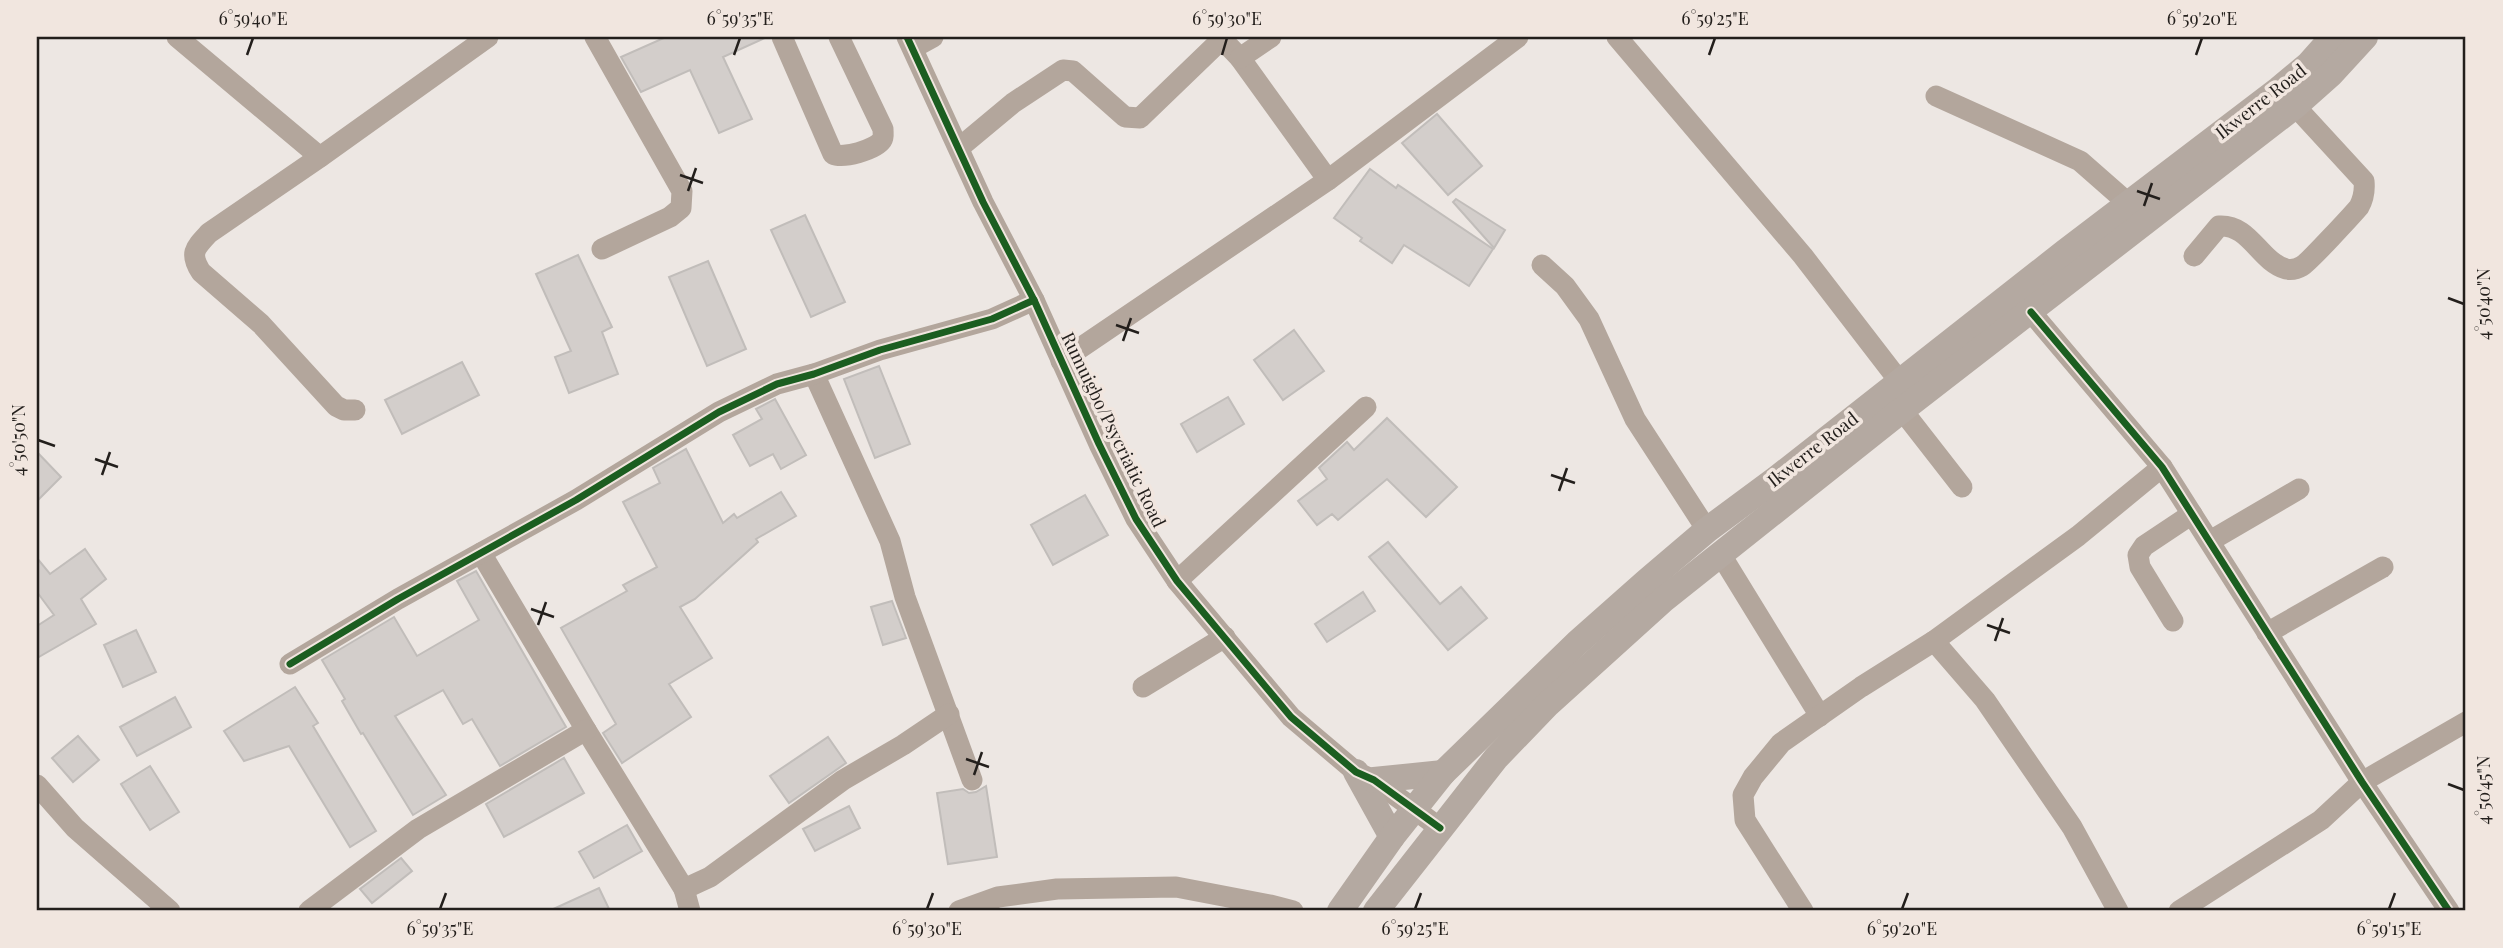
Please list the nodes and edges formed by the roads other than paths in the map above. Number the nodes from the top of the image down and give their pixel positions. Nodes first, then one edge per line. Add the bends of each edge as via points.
1 (177, 37) edge
2 (488, 37) edge
3 (595, 37) edge
4 (782, 37) edge
5 (839, 37) edge
6 (933, 37) edge
7 (1270, 37) edge
8 (1518, 37) edge
9 (1617, 37) edge
10 (2333, 37) edge
11 (2365, 37) edge
12 (1221, 38) edge
13 (910, 42) edge
14 (1240, 58) junction
15 (1936, 96) dead end
16 (2295, 106) junction
17 (959, 148) junction
18 (320, 157) junction
19 (1328, 180) junction
20 (2129, 204) junction
21 (602, 249) dead end
22 (2194, 256) dead end
23 (1542, 265) dead end
24 (1034, 300) junction
25 (2031, 312) junction
26 (1061, 361) junction
27 (814, 374) junction
28 (1900, 382) junction
29 (1366, 407) dead end
30 (355, 410) dead end
31 (1902, 410) junction
32 (2162, 467) junction
33 (1962, 486) dead end
34 (2299, 489) dead end
35 (2192, 514) junction
36 (1707, 530) junction
37 (2210, 541) junction
38 (481, 553) junction
39 (1721, 555) junction
40 (2383, 567) dead end
41 (1177, 581) junction
42 (2173, 621) dead end
43 (2267, 633) junction
44 (1225, 637) junction
45 (1934, 641) junction
46 (290, 664) dead end
47 (1143, 687) dead end
48 (949, 714) junction
49 (1820, 716) junction
50 (2466, 722) edge
51 (586, 730) junction
52 (1443, 773) junction
53 (1365, 776) junction
54 (972, 780) dead end
55 (2362, 782) junction
56 (37, 785) edge
57 (1415, 810) junction
58 (1440, 828) junction
59 (1392, 837) junction
60 (684, 889) junction
61 (170, 911) edge
62 (309, 911) edge
63 (690, 911) edge
64 (959, 911) edge
65 (1293, 911) edge
66 (1340, 911) edge
67 (1376, 911) edge
68 (1803, 911) edge
69 (2118, 911) edge
70 (2179, 911) edge
71 (2449, 911) edge

1 - 18 street
2 - 18 street
3 - 21 street via 682,191 681,208 670,217
4 - 5 street via 833,154 839,157 880,143 883,129
6 - 13 street
7 - 14 street
8 - 19 street
9 - 28 street via 1802,256
10 - 20 main road, Ikwerre Road via 2299,72
11 - 16 main road, Ikwerre Road
12 - 14 street
12 - 17 street via 1140,118 1125,117 1073,71 1063,70 1013,103
13 - 17 street, Rumuigbo/Psycriatic Road
14 - 19 street
15 - 20 street via 2080,161
16 - 22 street via 2364,181 2365,193 2358,207 2303,266 2290,270 2277,265 2228,225 2219,226
16 - 25 main road, Ikwerre Road
17 - 24 street, Rumuigbo/Psycriatic Road
18 - 30 street via 209,233 197,245 194,261 337,406
19 - 26 street
20 - 28 main road, Ikwerre Road
23 - 36 street via 1565,286 1589,319 1629,409
24 - 26 street, Rumuigbo/Psycriatic Road
24 - 27 street via 992,318
25 - 31 main road, Ikwerre Road
25 - 32 street
26 - 41 street, Rumuigbo/Psycriatic Road via 1136,519
27 - 38 street via 777,384 719,412
27 - 48 street via 890,541 905,597
28 - 36 main road, Ikwerre Road
29 - 41 street
31 - 33 street
31 - 39 main road, Ikwerre Road
32 - 35 street
32 - 45 street via 2078,536
34 - 37 street
35 - 37 street
35 - 42 street via 2144,546 2138,555 2140,567
36 - 52 main road, Ikwerre Road via 1577,643
37 - 43 street
38 - 46 street
38 - 51 street
39 - 49 street
39 - 58 main road, Ikwerre Road via 1663,600 1548,704 1496,758
40 - 43 street
41 - 44 street, Rumuigbo/Psycriatic Road
43 - 55 street
44 - 47 street
44 - 53 street, Rumuigbo/Psycriatic Road via 1291,717
45 - 49 street
45 - 69 street via 1985,700 2065,816
48 - 54 street
48 - 60 street via 843,780 710,877
49 - 68 street via 1781,743 1743,795 1745,820
50 - 55 street
51 - 60 street
51 - 62 street via 418,830
52 - 53 main road
52 - 57 main road, Ikwerre Road
53 - 57 street, Rumuigbo/Psycriatic Road
53 - 59 main road
55 - 70 street via 2321,820
55 - 71 street
56 - 61 street via 75,828
57 - 58 street, Rumuigbo/Psycriatic Road
57 - 59 main road, Ikwerre Road
58 - 67 main road, Ikwerre Road
59 - 66 main road, Ikwerre Road
60 - 63 street
64 - 65 street via 998,897 1057,889 1176,887

